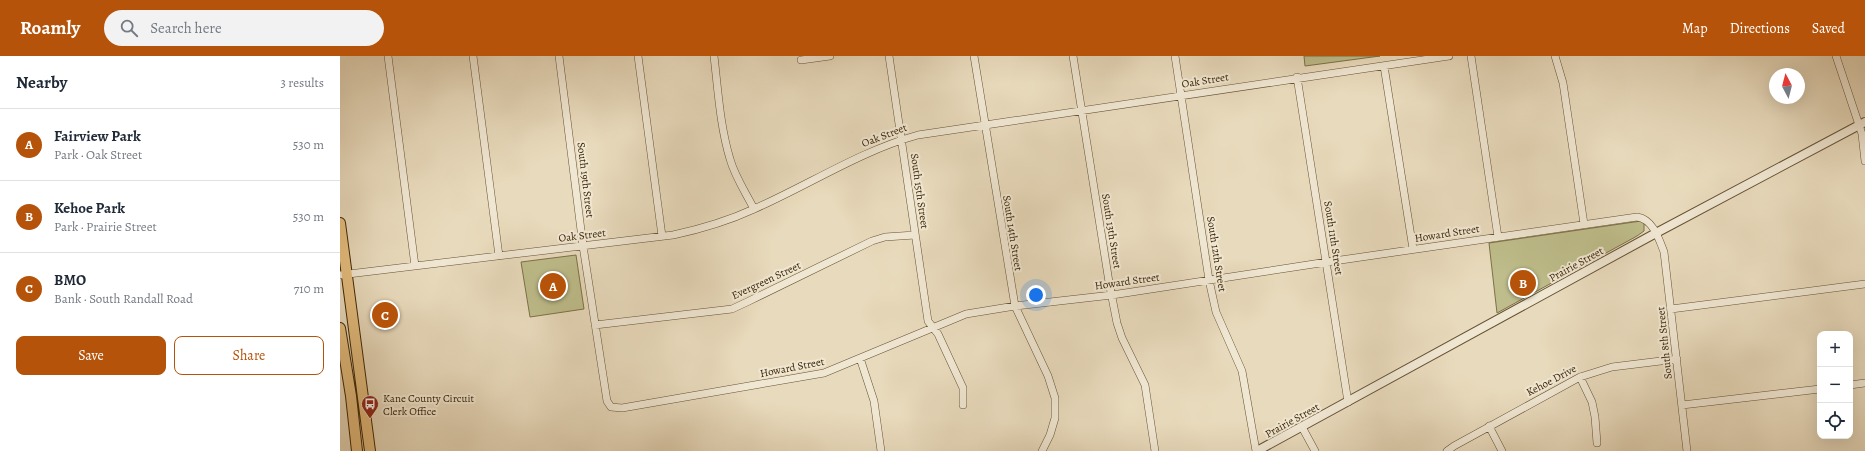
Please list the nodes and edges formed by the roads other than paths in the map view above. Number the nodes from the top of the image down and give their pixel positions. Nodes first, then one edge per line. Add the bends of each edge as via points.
1 (388, 56) edge
2 (473, 56) edge
3 (559, 56) edge
4 (638, 56) edge
5 (714, 56) edge
6 (830, 56) edge
7 (889, 56) edge
8 (974, 56) edge
9 (1073, 56) edge
10 (1174, 56) edge
11 (1449, 56) edge
12 (1470, 56) edge
13 (1555, 56) edge
14 (1836, 56) edge
15 (802, 60) dead end
16 (1384, 66) junction
17 (1297, 78) junction
18 (1181, 95) junction
19 (1080, 110) junction
20 (1862, 123) edge
21 (984, 124) junction
22 (902, 139) junction
23 (1865, 161) edge
24 (754, 209) junction
25 (340, 223) edge
26 (1584, 224) junction
27 (1656, 233) junction
28 (915, 235) junction
29 (662, 236) junction
30 (1498, 237) junction
31 (583, 246) junction
32 (1413, 249) junction
33 (499, 256) junction
34 (1327, 262) junction
35 (415, 266) junction
36 (344, 274) edge
37 (1209, 280) junction
38 (1865, 284) edge
39 (1112, 295) junction
40 (1015, 306) junction
41 (1671, 308) junction
42 (595, 325) junction
43 (340, 328) edge
44 (933, 328) junction
45 (860, 358) junction
46 (1676, 359) junction
47 (1580, 377) junction
48 (1865, 383) edge
49 (1853, 385) edge
50 (1817, 389) edge
51 (607, 401) joint
52 (1348, 402) junction
53 (963, 405) dead end
54 (1682, 405) junction
55 (1489, 426) junction
56 (1302, 427) junction
57 (1597, 443) dead end
58 (357, 451) edge
59 (370, 451) edge
60 (881, 451) edge
61 (1042, 451) edge
62 (1155, 451) edge
63 (1257, 451) edge
64 (1315, 451) edge
65 (1447, 451) edge
66 (1502, 451) edge
67 (1687, 451) edge

1 - 35 street
2 - 33 street
3 - 31 street, South 19th Street
4 - 29 street
5 - 24 street via 724,135 730,160
6 - 15 street
7 - 22 street, South 15th Street
8 - 21 street, South 14th Street
9 - 19 street, South 13th Street
10 - 18 street, South 12th Street
11 - 16 street, Oak Street
12 - 30 street
13 - 26 street via 1563,83
14 - 20 street
16 - 17 street, Oak Street
16 - 32 street
17 - 18 street, Oak Street
17 - 34 street, South 11th Street
18 - 19 street, Oak Street
18 - 37 street, South 12th Street
19 - 21 street, Oak Street
19 - 39 street, South 13th Street
20 - 23 street
20 - 27 street, Prairie Street
21 - 22 street, Oak Street
21 - 40 street, South 14th Street
22 - 24 street, Oak Street via 856,158
22 - 28 street, South 15th Street
24 - 29 street, Oak Street via 697,230
25 - 36 main road
26 - 27 street, Howard Street via 1637,217 1647,221
26 - 30 street, Howard Street
27 - 41 street, South 8th Street via 1664,252
27 - 52 street, Prairie Street
28 - 42 street, Evergreen Street via 885,237 872,241 732,308
28 - 44 street, South 15th Street via 928,321
29 - 31 street, Oak Street
30 - 32 street, Howard Street
31 - 33 street, Oak Street
31 - 42 street, South 19th Street
32 - 34 street, Howard Street
33 - 35 street, Oak Street
34 - 37 street, Howard Street
34 - 52 street, South 11th Street
35 - 36 street, Oak Street
36 - 59 main road
37 - 39 street, Howard Street
37 - 63 street, South 12th Street via 1216,312 1242,371
38 - 41 street
39 - 40 street, Howard Street
39 - 62 street, South 13th Street via 1122,338 1145,385
40 - 44 street, Howard Street via 966,314
40 - 61 street, South 14th Street via 1048,376 1055,398 1055,418
41 - 46 street, South 8th Street
42 - 51 street, South 19th Street
43 - 58 main road
44 - 45 street, Howard Street
44 - 53 street, South 15th Street via 963,388
45 - 51 street, Howard Street via 819,374 622,408 611,407
45 - 60 street via 874,401
46 - 47 street, Kehoe Drive via 1612,367
46 - 54 street, South 8th Street
47 - 55 street, Kehoe Drive
47 - 57 street via 1592,402
48 - 49 street
50 - 54 street
52 - 56 street, Prairie Street
54 - 67 street, South 8th Street
55 - 65 street, Kehoe Drive
55 - 66 street
56 - 63 street, Prairie Street
56 - 64 street

